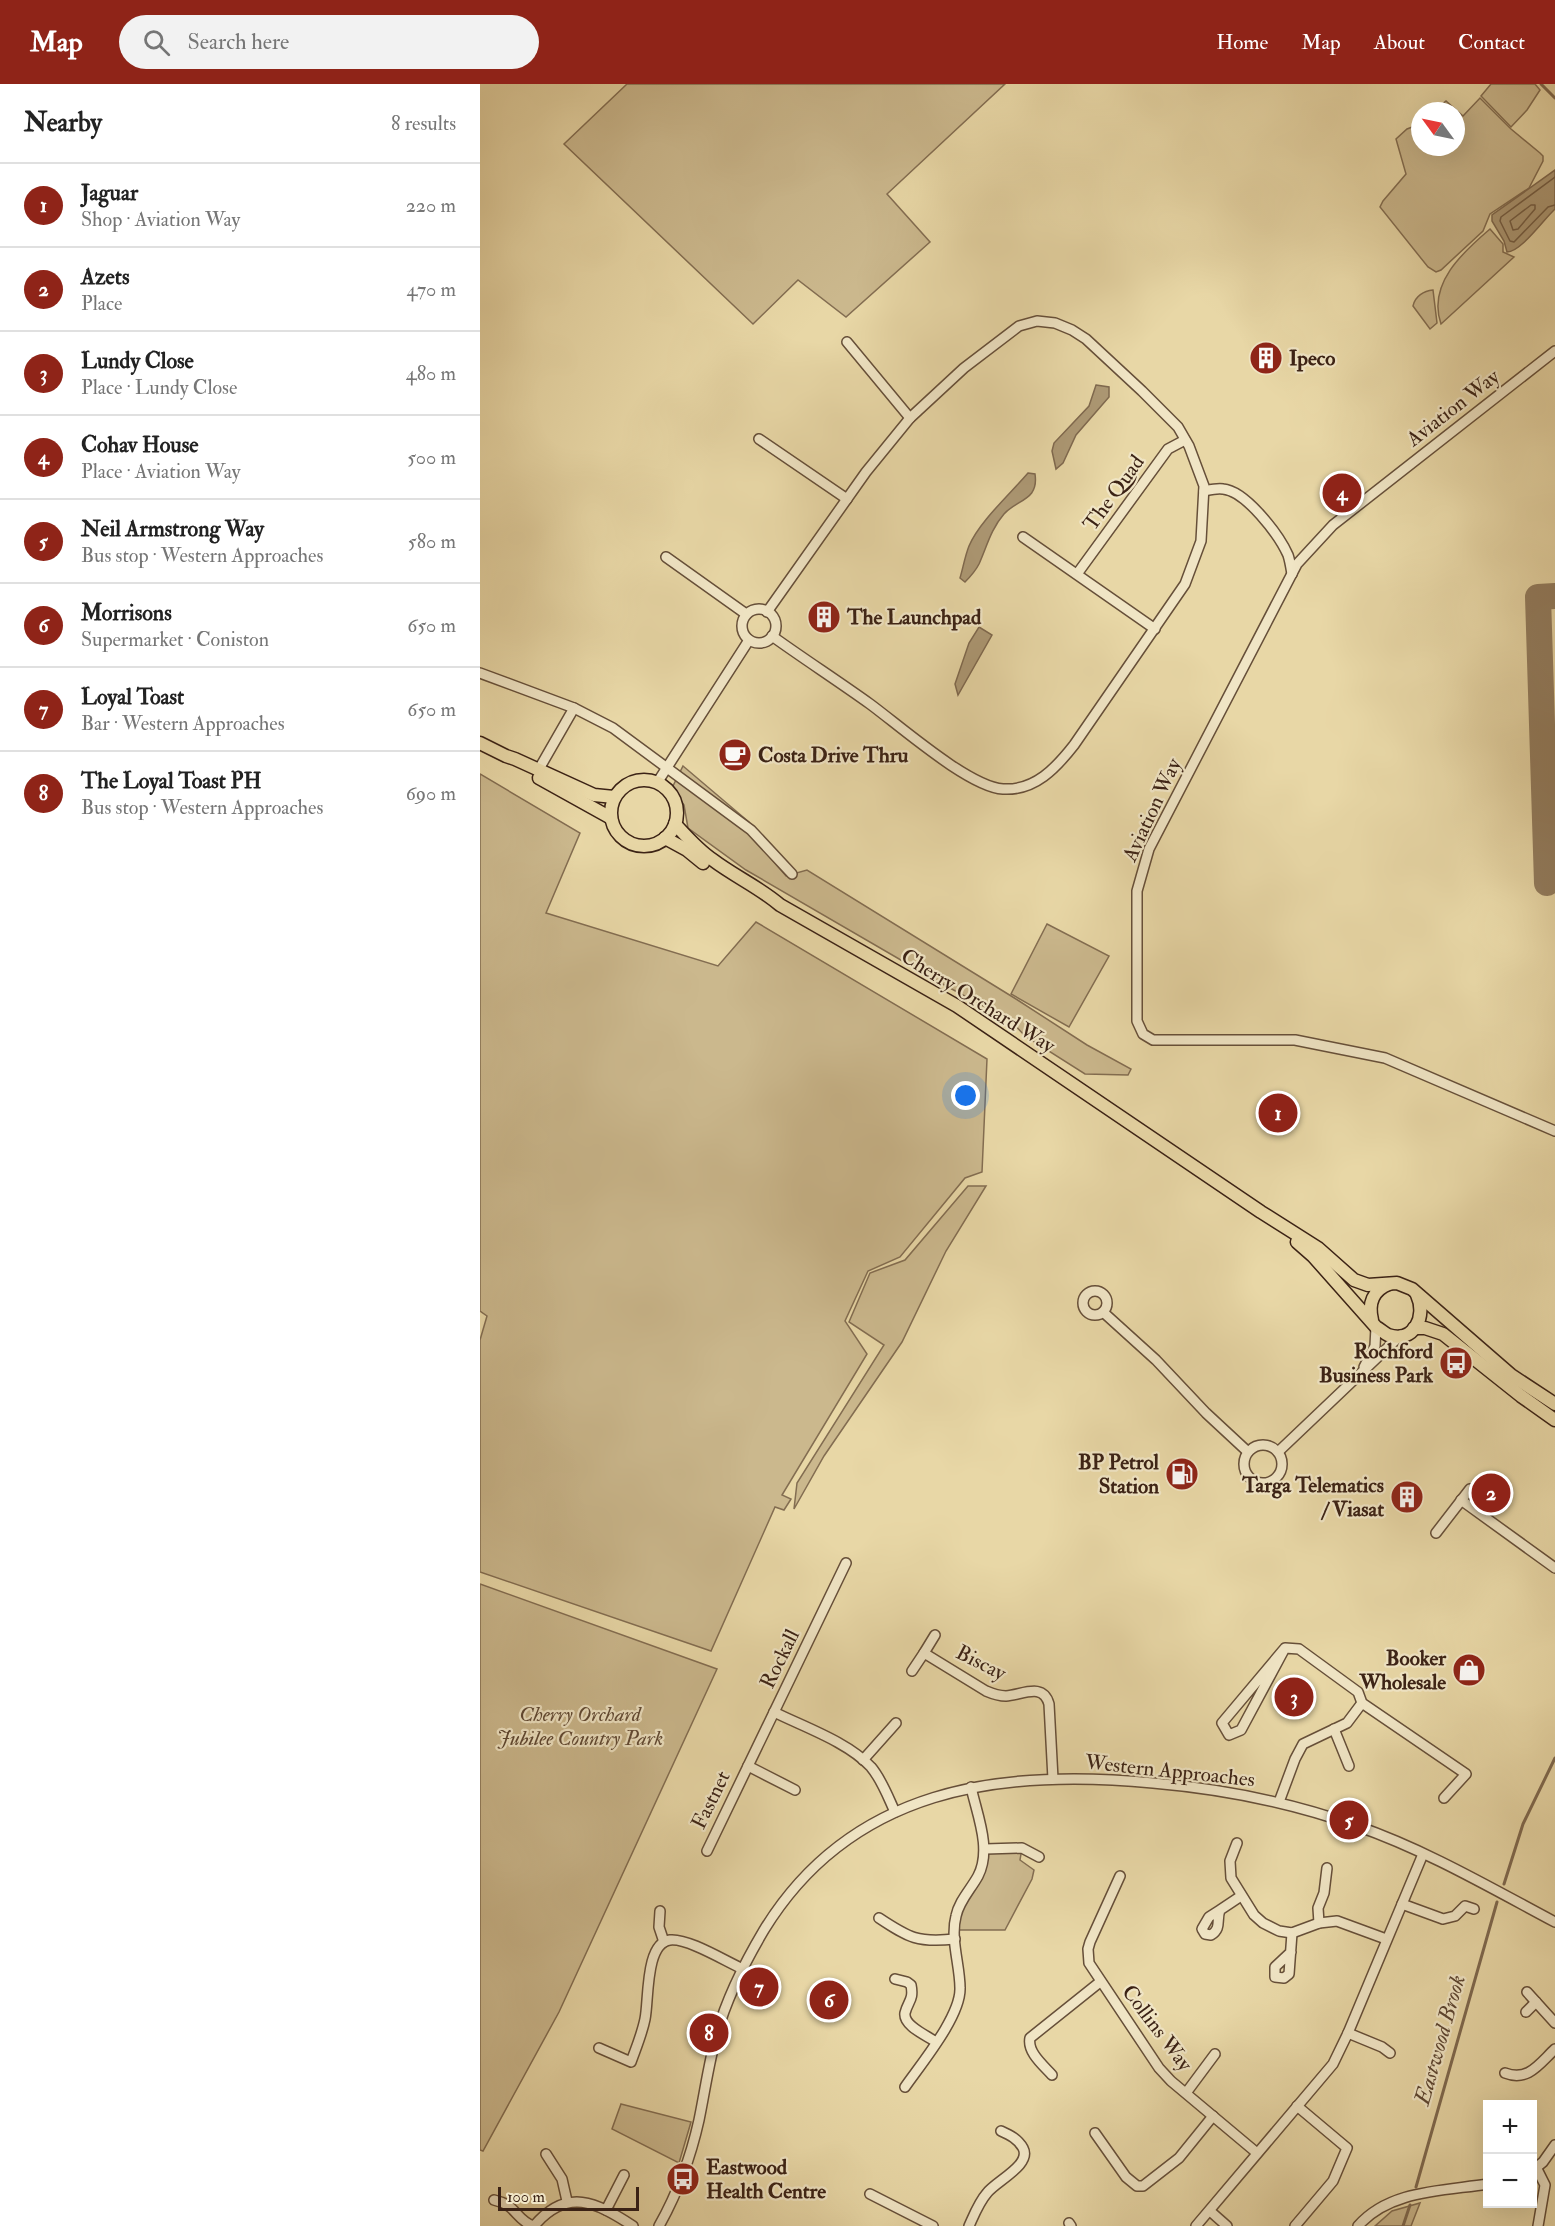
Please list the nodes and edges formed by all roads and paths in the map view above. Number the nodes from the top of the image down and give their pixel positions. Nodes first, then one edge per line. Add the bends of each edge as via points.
1 (847, 342) dead end
2 (1555, 351) edge
3 (910, 418) junction
4 (759, 439) dead end
5 (1185, 440) junction
6 (1204, 491) junction
7 (847, 499) junction
8 (1023, 537) dead end
9 (666, 557) dead end
10 (1077, 574) junction
11 (1292, 574) junction
12 (767, 612) junction
13 (746, 614) junction
14 (1155, 629) junction
15 (772, 636) junction
16 (748, 640) junction
17 (480, 673) edge
18 (574, 708) junction
19 (480, 742) edge
20 (506, 756) junction
21 (667, 767) junction
22 (538, 769) junction
23 (657, 783) junction
24 (614, 797) junction
25 (611, 818) junction
26 (675, 824) junction
27 (665, 838) junction
28 (792, 874) dead end
29 (780, 905) junction
30 (1555, 1131) edge
31 (1261, 1212) junction
32 (1390, 1284) junction
33 (1417, 1294) junction
34 (1103, 1312) dead end
35 (1374, 1324) junction
36 (1414, 1328) junction
37 (1401, 1335) junction
38 (1360, 1374) junction
39 (1555, 1404) edge
40 (1555, 1420) edge
41 (1248, 1452) junction
42 (1278, 1452) junction
43 (1470, 1489) dead end
44 (1461, 1500) junction
45 (1436, 1533) dead end
46 (846, 1563) dead end
47 (1555, 1568) edge
48 (935, 1635) dead end
49 (1285, 1647) junction
50 (924, 1653) junction
51 (912, 1671) dead end
52 (1362, 1703) junction
53 (774, 1712) junction
54 (896, 1723) dead end
55 (1334, 1729) junction
56 (862, 1760) junction
57 (748, 1766) junction
58 (1348, 1766) dead end
59 (1053, 1779) junction
60 (971, 1787) junction
61 (795, 1790) dead end
62 (1444, 1798) dead end
63 (1279, 1803) junction
64 (895, 1812) junction
65 (1238, 1843) dead end
66 (985, 1849) junction
67 (707, 1851) dead end
68 (1423, 1854) junction
69 (1039, 1857) dead end
70 (1327, 1868) dead end
71 (1120, 1876) dead end
72 (1241, 1896) junction
73 (1402, 1904) junction
74 (1474, 1909) dead end
75 (1220, 1910) dead end
76 (660, 1911) dead end
77 (879, 1918) dead end
78 (1555, 1922) edge
79 (1319, 1923) junction
80 (1292, 1933) junction
81 (955, 1939) junction
82 (1386, 1939) junction
83 (664, 1942) junction
84 (1291, 1952) dead end
85 (743, 1969) junction
86 (895, 1979) dead end
87 (1100, 1982) junction
88 (1527, 1992) dead end
89 (1536, 2002) junction
90 (1526, 2012) dead end
91 (1555, 2022) edge
92 (1348, 2033) junction
93 (936, 2042) junction
94 (600, 2048) dead end
95 (1555, 2049) edge
96 (1390, 2053) dead end
97 (1215, 2054) dead end
98 (1505, 2073) dead end
99 (1052, 2076) dead end
100 (905, 2087) dead end
101 (1186, 2093) junction
102 (1297, 2106) junction
103 (1213, 2116) junction
104 (1001, 2131) dead end
105 (1095, 2133) dead end
106 (1555, 2145) edge
107 (1257, 2153) junction
108 (546, 2154) dead end
109 (1537, 2168) edge
110 (1537, 2173) edge
111 (624, 2175) dead end
112 (1483, 2185) edge
113 (870, 2194) dead end
114 (494, 2200) dead end
115 (567, 2201) junction
116 (606, 2210) junction
117 (1210, 2211) junction
118 (534, 2226) edge
119 (633, 2226) edge
120 (659, 2226) edge
121 (933, 2226) edge
122 (969, 2226) edge
123 (1196, 2226) edge
124 (1227, 2226) edge
125 (1295, 2226) edge
126 (1358, 2226) edge
127 (1538, 2226) edge

1 - 3 street
2 - 11 street, Aviation Way via 1334,525
3 - 5 street via 1008,333 1037,321 1055,323 1086,339 1153,400
3 - 7 street
4 - 7 street
5 - 6 street
5 - 10 street, The Quad via 1168,449
6 - 11 street via 1231,491 1261,516 1288,556
6 - 14 street via 1196,561
7 - 12 street
8 - 10 street
9 - 13 street
10 - 14 street
11 - 30 street, Aviation Way via 1149,849 1137,891 1137,1021 1143,1034 1153,1040 1294,1040 1384,1058
12 - 13 street via 756,609
12 - 15 street via 776,625
13 - 16 street via 742,630
14 - 15 street via 1058,765 1043,779 1002,789 963,773
15 - 16 street via 759,643
16 - 21 street
17 - 18 street
18 - 21 street via 613,728
18 - 22 street
19 - 20 main road
20 - 22 main road
20 - 25 main road via 512,764
21 - 23 street
21 - 28 street via 752,830
22 - 24 main road via 594,795
23 - 24 main road via 630,782
23 - 26 main road via 675,802
24 - 25 main road
25 - 27 main road via 621,837 640,846
26 - 27 main road
26 - 29 main road, Cherry Orchard Way via 702,852
27 - 29 main road via 743,889
29 - 31 main road, Cherry Orchard Way via 957,1006
31 - 32 main road, Cherry Orchard Way via 1318,1248 1354,1280
31 - 35 main road, Cherry Orchard Way via 1314,1256
32 - 33 main road, Cherry Orchard Way via 1405,1285
32 - 35 main road via 1380,1288 1371,1300
33 - 36 main road via 1422,1315
33 - 39 main road, Cherry Orchard Way via 1511,1375
34 - 41 street
35 - 37 main road via 1387,1334
35 - 38 street via 1375,1346
36 - 37 main road
36 - 40 main road via 1443,1334
37 - 38 street
38 - 42 street
41 - 42 street via 1263,1445
41 - 42 street via 1244,1462 1246,1473 1265,1483 1275,1479 1282,1469
43 - 44 street
44 - 45 street
44 - 47 street
46 - 53 street, Rockall
48 - 50 street, Biscay
49 - 49 street via 1222,1723 1229,1735 1241,1730
49 - 52 street via 1299,1648 1358,1692
50 - 51 street, Biscay
50 - 59 street, Biscay via 996,1695 1034,1691 1046,1695
52 - 55 street via 1347,1723
52 - 62 street via 1466,1774
53 - 56 street, Rockall via 842,1745
53 - 57 street, Fastnet
54 - 56 street
55 - 58 street
55 - 63 street via 1298,1750
56 - 64 street, Rockall via 877,1776
57 - 61 street, Fastnet
57 - 67 street, Fastnet
59 - 60 street, Western Approaches
59 - 63 street, Western Approaches via 1185,1786
60 - 64 street, Western Approaches
60 - 66 street
63 - 68 street, Western Approaches via 1358,1826
64 - 85 street, Western Approaches via 839,1844 813,1868 777,1910
65 - 72 street via 1230,1861 1230,1873
66 - 69 street via 1022,1848
66 - 81 street via 982,1868 956,1914
68 - 73 street
68 - 78 street, Western Approaches
70 - 79 street via 1318,1908
71 - 87 street, Collins Way via 1088,1950 1089,1963
72 - 75 street
72 - 80 street via 1263,1923
73 - 74 street via 1443,1919 1455,1916 1465,1906
73 - 82 street
76 - 83 street via 659,1927
77 - 81 street via 914,1938
79 - 80 street
79 - 82 street via 1342,1922
80 - 84 street
81 - 93 street via 961,1991
82 - 92 street
83 - 85 street via 688,1943
83 - 94 street via 652,1961 646,2015 631,2062
85 - 120 street, Western Approaches via 717,2031 695,2135
86 - 93 street via 911,1985 912,1999 905,2019
87 - 99 street, Collins Way via 1030,2038 1032,2051
87 - 101 street, Collins Way via 1159,2068
88 - 89 street
89 - 90 street
89 - 91 street
92 - 96 street
92 - 102 street via 1333,2064
93 - 100 street
95 - 98 street via 1525,2075
97 - 101 street, Collins Way
101 - 103 street, Collins Way
102 - 107 street
102 - 125 street via 1347,2148 1333,2181
103 - 105 street via 1179,2158 1143,2186 1126,2177
103 - 107 street, Collins Way
104 - 122 street via 1018,2142 1025,2157 987,2192
106 - 109 street
107 - 117 street
108 - 115 street via 562,2179
110 - 127 street via 1545,2185
111 - 116 street
112 - 126 street via 1399,2199 1379,2208
113 - 121 street
114 - 118 street via 511,2206
115 - 116 street
115 - 118 street
116 - 119 street
117 - 123 street
117 - 124 street

